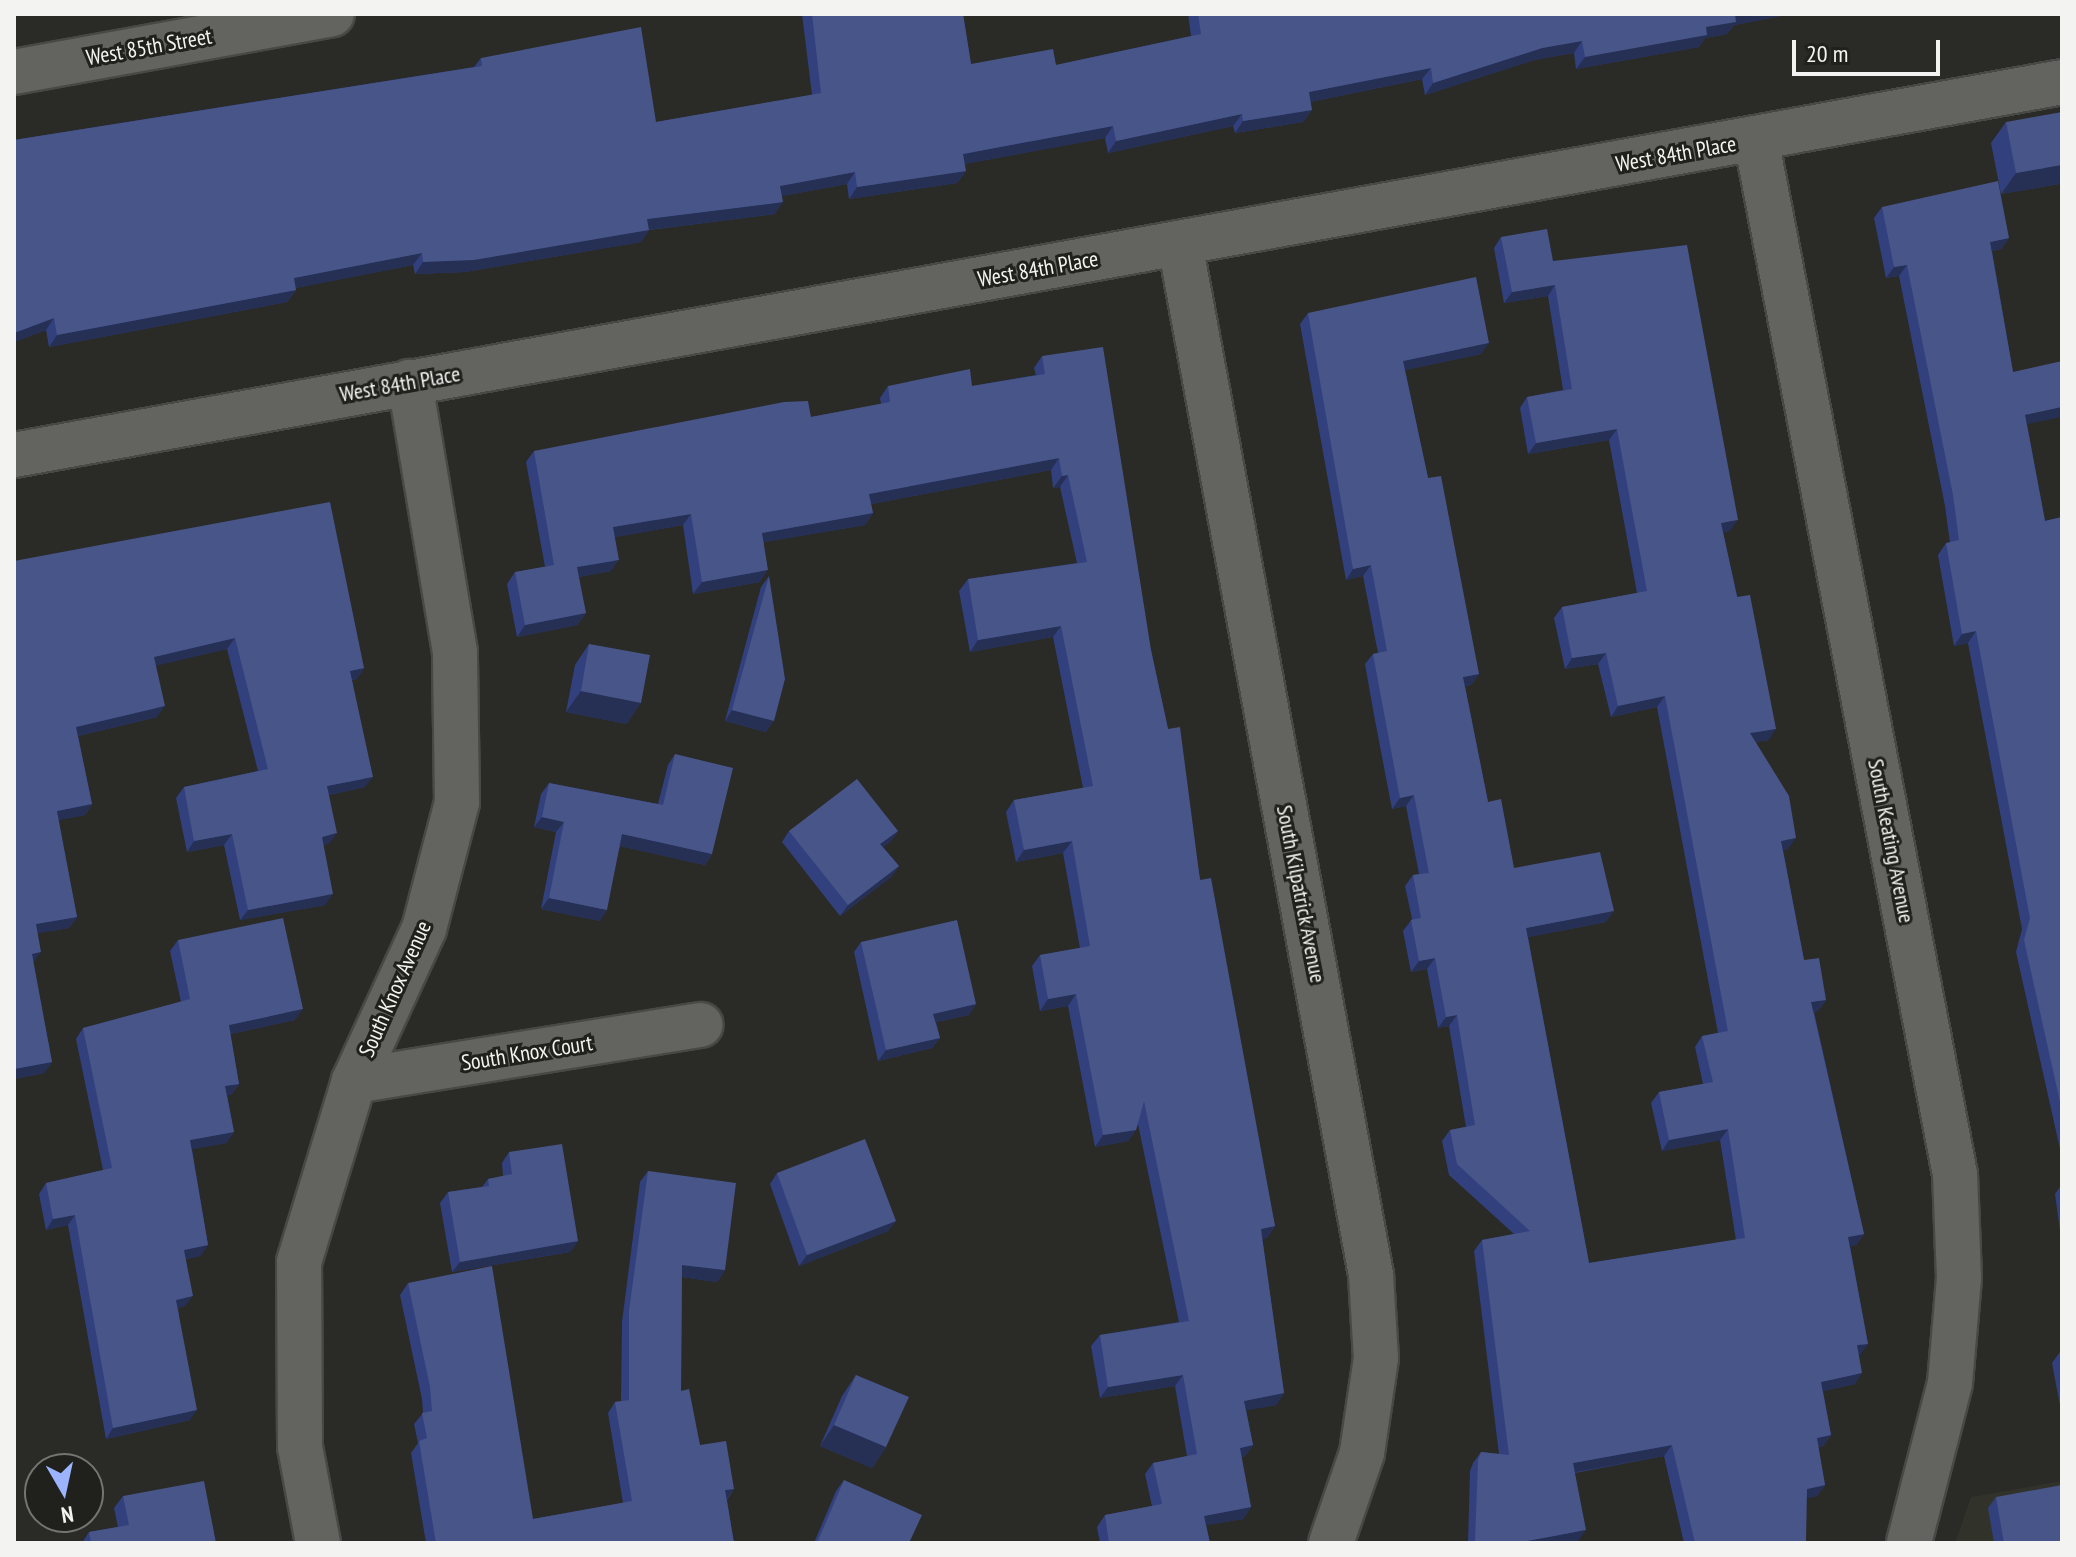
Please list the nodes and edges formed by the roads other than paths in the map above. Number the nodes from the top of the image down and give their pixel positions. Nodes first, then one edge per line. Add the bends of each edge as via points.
1 (332, 14) edge
2 (14, 72) edge
3 (2062, 82) edge
4 (1756, 139) junction
5 (1180, 244) junction
6 (410, 382) junction
7 (14, 455) edge
8 (700, 1025) dead end
9 (354, 1081) junction
10 (318, 1543) edge
11 (1331, 1543) edge
12 (1909, 1543) edge

1 - 2 street, West 85th Street
3 - 4 street, West 84th Place
4 - 5 street, West 84th Place
4 - 12 street, South Keating Avenue via 1955,1174 1959,1278 1950,1383
5 - 6 street, West 84th Place
5 - 11 street, South Kilpatrick Avenue via 1371,1275 1376,1358 1362,1453
6 - 7 street, West 84th Place
6 - 9 street, South Knox Avenue via 455,652 457,802 424,929
8 - 9 street, South Knox Court
9 - 10 street, South Knox Avenue via 299,1262 300,1447

